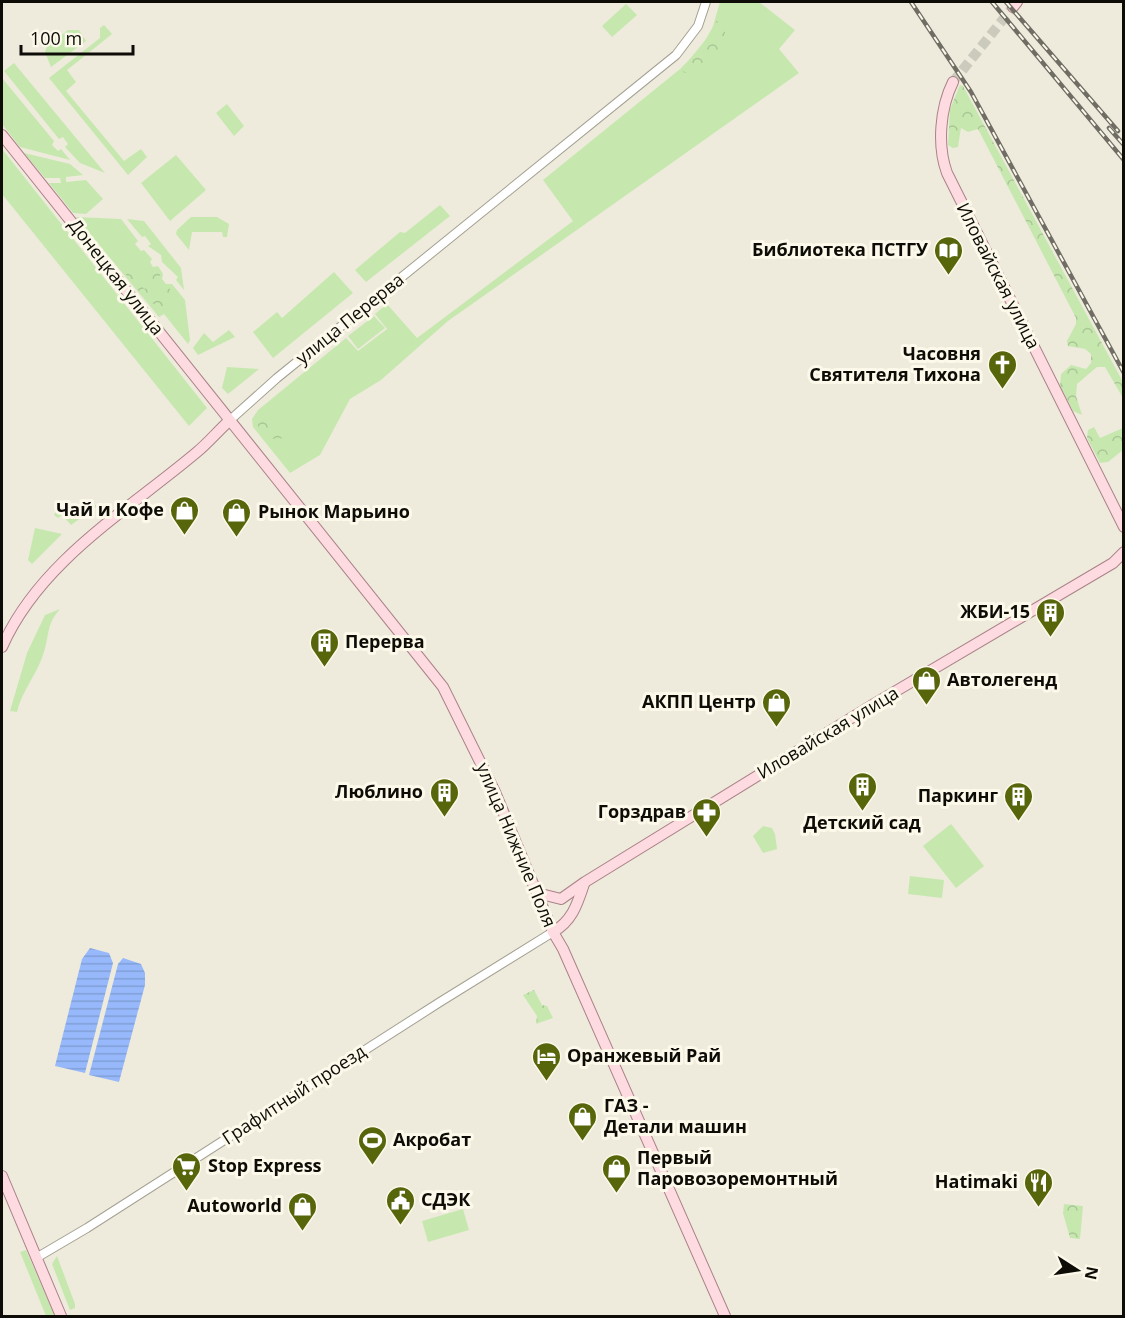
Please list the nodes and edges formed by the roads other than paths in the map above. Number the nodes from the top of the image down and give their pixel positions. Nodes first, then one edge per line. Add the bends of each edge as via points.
1 (706, 2) edge
2 (953, 82) tunnel mouth
3 (2, 135) edge
4 (230, 421) junction
5 (1124, 527) edge
6 (1124, 552) edge
7 (2, 647) edge
8 (585, 882) junction
9 (537, 893) junction
10 (553, 932) junction
11 (2, 1176) edge
12 (36, 1258) junction
13 (61, 1317) edge
14 (725, 1317) edge

1 - 4 street, улица Перерва via 698,26 676,55 277,378
2 - 5 main road, Иловайская улица via 944,117 943,163
3 - 4 main road, Донецкая улица
4 - 7 main road, улица Перерва via 61,563 34,593
4 - 9 main road, улица Нижние Поля via 444,687
6 - 8 main road, Иловайская улица via 1113,563
8 - 9 main road, Иловайская улица via 561,899
8 - 10 main road via 566,925
9 - 10 main road, улица Нижние Поля
10 - 12 street, Графитный проезд
10 - 14 main road, улица Нижние Поля
11 - 12 main road
12 - 13 main road

